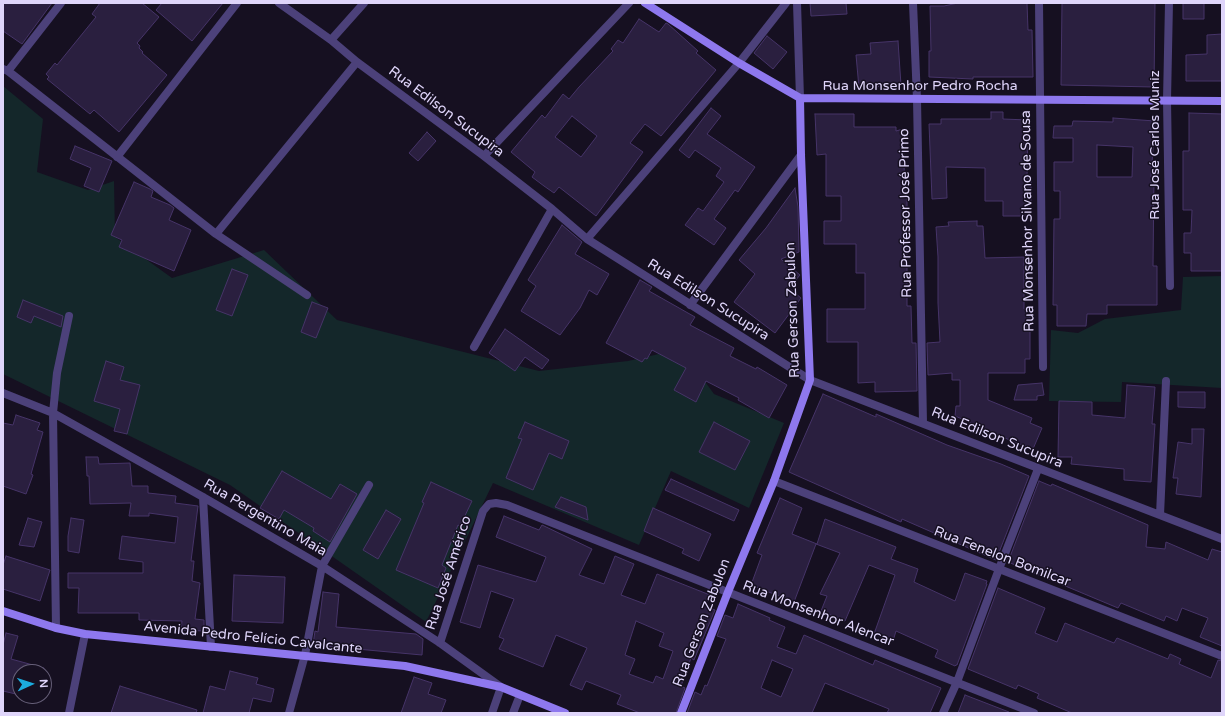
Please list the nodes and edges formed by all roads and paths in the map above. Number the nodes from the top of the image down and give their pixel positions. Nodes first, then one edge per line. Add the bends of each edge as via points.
1 (61, 3) edge
2 (237, 3) edge
3 (279, 3) edge
4 (364, 3) edge
5 (629, 3) edge
6 (645, 3) edge
7 (786, 3) edge
8 (797, 3) edge
9 (913, 3) edge
10 (1039, 3) edge
11 (1169, 3) edge
12 (331, 40) junction
13 (356, 62) junction
14 (739, 63) junction
15 (5, 70) edge
16 (800, 98) junction
17 (917, 99) junction
18 (1040, 100) junction
19 (1166, 100) junction
20 (1222, 101) edge
21 (801, 155) junction
22 (484, 156) junction
23 (117, 157) junction
24 (552, 209) junction
25 (216, 234) junction
26 (587, 239) junction
27 (1170, 286) dead end
28 (307, 295) dead end
29 (690, 305) junction
30 (68, 316) dead end
31 (474, 347) dead end
32 (1043, 366) dead end
33 (810, 380) junction
34 (1166, 382) dead end
35 (3, 392) edge
36 (53, 413) junction
37 (923, 423) junction
38 (1038, 469) junction
39 (774, 481) junction
40 (368, 485) dead end
41 (203, 496) junction
42 (483, 511) joint
43 (1160, 515) junction
44 (1222, 539) edge
45 (322, 566) junction
46 (999, 569) junction
47 (728, 592) junction
48 (3, 611) edge
49 (56, 628) junction
50 (85, 634) junction
51 (440, 643) junction
52 (211, 647) junction
53 (305, 655) junction
54 (1222, 656) edge
55 (957, 682) junction
56 (501, 687) junction
57 (520, 695) junction
58 (69, 713) edge
59 (289, 713) edge
60 (492, 713) edge
61 (513, 713) edge
62 (565, 713) edge
63 (681, 713) edge
64 (943, 713) edge
65 (1034, 713) edge

1 - 15 street
2 - 23 street
3 - 12 street, Rua Edilson Sucupira
4 - 12 street
5 - 22 street
6 - 14 street, Rua Monsenhor Pedro Rocha
7 - 14 street
8 - 16 street, Rua Gerson Zabulon
9 - 17 street, Rua Professor José Primo
10 - 18 street, Rua Monsenhor Silvano de Sousa
11 - 19 street, Rua José Carlos Muniz
12 - 13 street, Rua Edilson Sucupira
13 - 22 street, Rua Edilson Sucupira
13 - 25 street
14 - 16 street, Rua Monsenhor Pedro Rocha
14 - 26 street
15 - 23 street
16 - 17 street, Rua Monsenhor Pedro Rocha
16 - 21 street, Rua Gerson Zabulon
17 - 18 street, Rua Monsenhor Pedro Rocha
17 - 37 street, Rua Professor José Primo
18 - 19 street, Rua Monsenhor Pedro Rocha
18 - 32 street, Rua Monsenhor Silvano de Sousa
19 - 20 street, Rua Monsenhor Pedro Rocha
19 - 27 street, Rua José Carlos Muniz
21 - 29 street
21 - 33 street, Rua Gerson Zabulon
22 - 24 street, Rua Edilson Sucupira
23 - 25 street
24 - 26 street, Rua Edilson Sucupira
24 - 31 street
25 - 28 street
26 - 29 street, Rua Edilson Sucupira
29 - 33 street, Rua Edilson Sucupira
30 - 36 street via 57,373
33 - 37 street, Rua Edilson Sucupira
33 - 39 street, Rua Gerson Zabulon
34 - 43 street
35 - 36 street, Rua Pergentino Maia
36 - 41 street, Rua Pergentino Maia
36 - 49 street
37 - 38 street, Rua Edilson Sucupira
38 - 43 street, Rua Edilson Sucupira
38 - 46 street
39 - 46 street, Rua Fenelon Bomilcar
39 - 47 street, Rua Gerson Zabulon
40 - 45 street
41 - 45 street, Rua Pergentino Maia
41 - 52 street
42 - 47 street, Rua Monsenhor Alencar via 489,504 496,502 507,505
42 - 51 street, Rua José Américo
43 - 44 street, Rua Edilson Sucupira
45 - 51 street, Rua Pergentino Maia
45 - 53 street
46 - 54 street, Rua Fenelon Bomilcar
46 - 55 street
47 - 55 street, Rua Monsenhor Alencar
47 - 63 street, Rua Gerson Zabulon
48 - 49 street, Avenida Pedro Felício Cavalcante
49 - 50 street, Avenida Pedro Felício Cavalcante
50 - 52 street, Avenida Pedro Felício Cavalcante
50 - 58 street
51 - 56 street, Rua Pergentino Maia
52 - 53 street, Avenida Pedro Felício Cavalcante
53 - 56 street, Avenida Pedro Felício Cavalcante via 406,666
53 - 59 street
55 - 64 street
55 - 65 street, Rua Monsenhor Alencar
56 - 57 street, Avenida Pedro Felício Cavalcante
56 - 60 street
57 - 61 street
57 - 62 street, Avenida Pedro Felício Cavalcante

